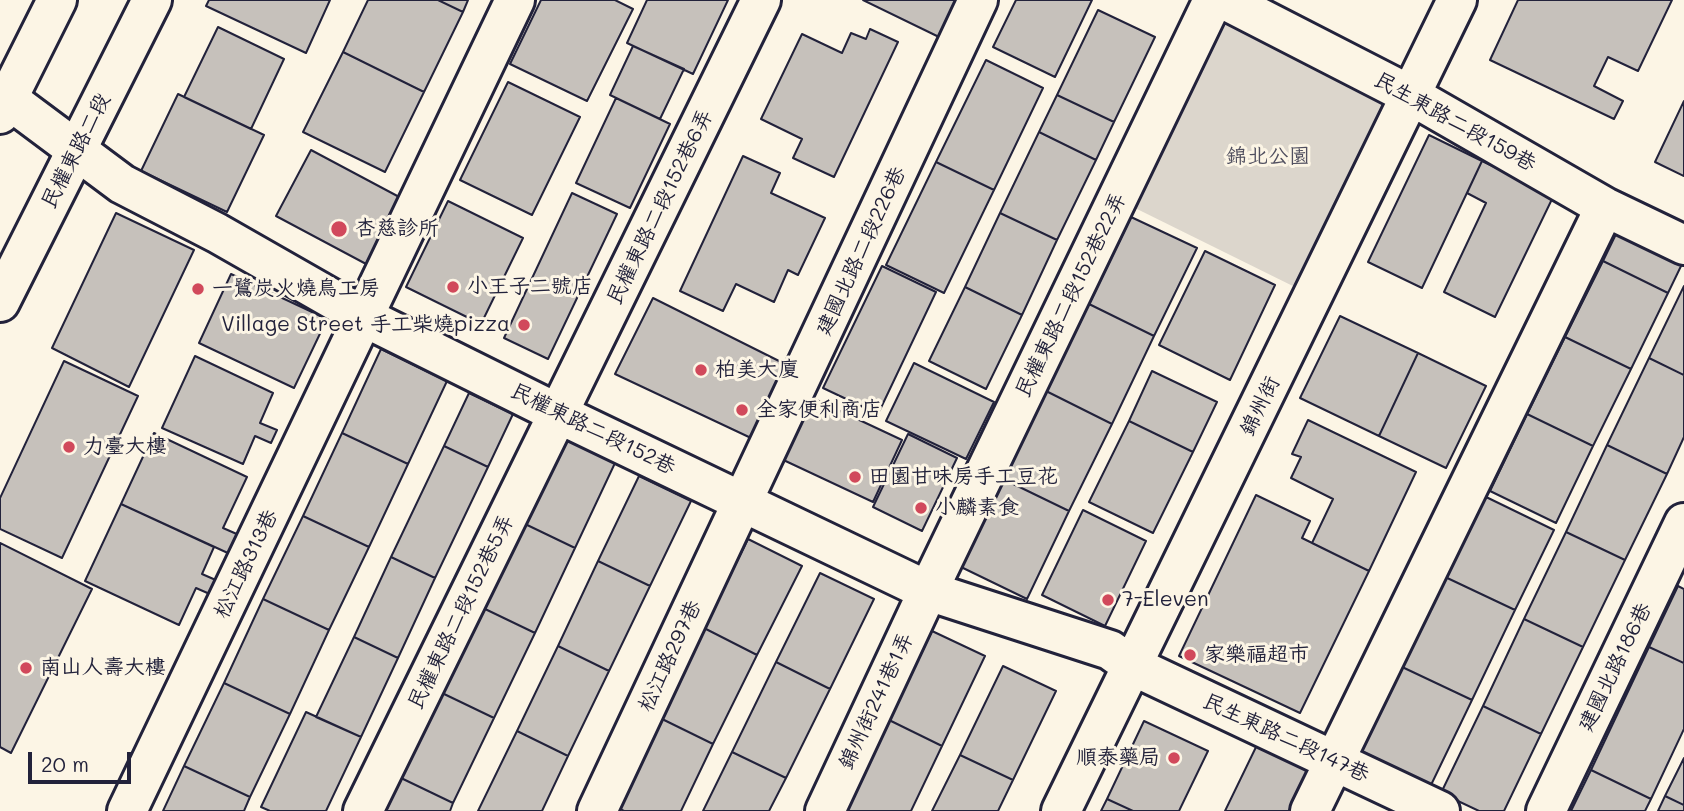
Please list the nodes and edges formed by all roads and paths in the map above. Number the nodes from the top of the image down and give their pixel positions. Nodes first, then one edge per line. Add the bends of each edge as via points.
1 (57, 0) edge
2 (152, 0) edge
3 (515, 0) edge
4 (761, 0) edge
5 (978, 0) edge
6 (1213, 0) edge
7 (1226, 0) edge
8 (1457, 0) edge
9 (1412, 96) junction
10 (3, 102) edge
11 (76, 150) junction
12 (1605, 207) junction
13 (1684, 245) edge
14 (0, 302) edge
15 (364, 317) junction
16 (559, 414) junction
17 (744, 501) junction
18 (1684, 523) edge
19 (928, 591) junction
20 (1131, 665) junction
21 (1335, 760) junction
22 (128, 811) edge
23 (363, 811) edge
24 (597, 811) edge
25 (825, 811) edge
26 (1061, 811) edge
27 (1310, 811) edge
28 (1440, 811) edge
29 (1546, 811) edge

1 - 10 street
2 - 11 street, 民權東路二段
3 - 15 street, 松江路313巷
4 - 16 street, 民權東路二段152巷6弄
5 - 17 street, 建國北路二段226巷
6 - 19 street, 民權東路二段152巷22弄
7 - 9 street, 民生東路二段159巷
8 - 9 street, 錦州街
9 - 12 street, 民生東路二段159巷
9 - 20 street, 錦州街
10 - 11 street, 民權東路二段152巷
11 - 14 street, 民權東路二段
11 - 15 street, 民權東路二段152巷 via 122,184
12 - 13 street, 民生東路二段159巷
12 - 21 street
15 - 16 street, 民權東路二段152巷
15 - 22 street, 松江路313巷
16 - 17 street, 民權東路二段152巷
16 - 23 street, 民權東路二段152巷5弄
17 - 19 street, 民權東路二段152巷
17 - 24 street, 松江路297巷
18 - 29 street, 建國北路186巷
19 - 20 street, 民權東路二段152巷 via 1110,650
19 - 25 street, 錦州街241巷1弄
20 - 21 street, 民生東路二段147巷
20 - 26 street, 錦州街
21 - 27 street
21 - 28 street, 民生東路二段147巷

